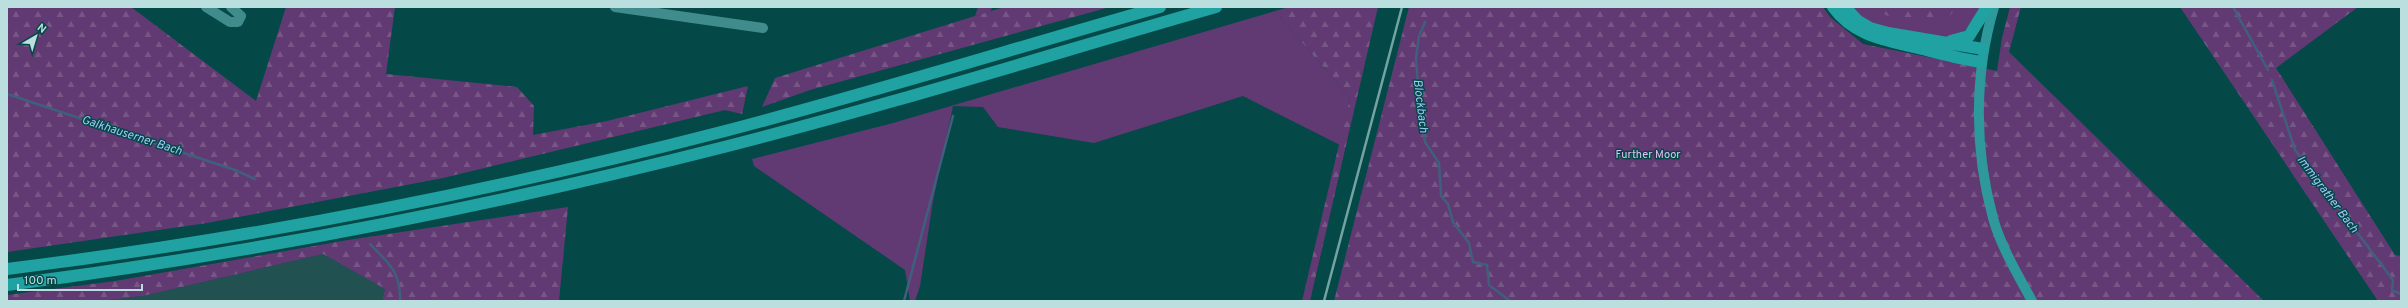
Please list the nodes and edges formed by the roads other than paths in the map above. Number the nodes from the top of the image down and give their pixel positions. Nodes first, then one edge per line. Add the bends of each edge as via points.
1 (206, 7) edge
2 (231, 7) edge
3 (615, 7) edge
4 (1160, 7) edge
5 (1216, 7) edge
6 (1833, 7) edge
7 (1845, 7) edge
8 (1987, 7) edge
9 (1994, 7) edge
10 (763, 28) dead end
11 (1948, 42) junction
12 (1983, 49) junction
13 (1981, 62) junction
14 (7, 269) edge
15 (7, 285) edge
16 (2032, 301) edge

1 - 2 street via 230,22 238,22 241,16
3 - 10 street
4 - 14 highway via 780,117 509,182 397,206 120,255
5 - 15 highway via 775,134 521,195 406,219 121,270
6 - 13 highway via 1849,24 1877,39
7 - 11 highway via 1858,21 1870,28
8 - 11 highway via 1969,36
9 - 12 main road
11 - 12 highway
12 - 13 main road
13 - 16 main road via 1978,115 1983,167 1992,212 2012,262

